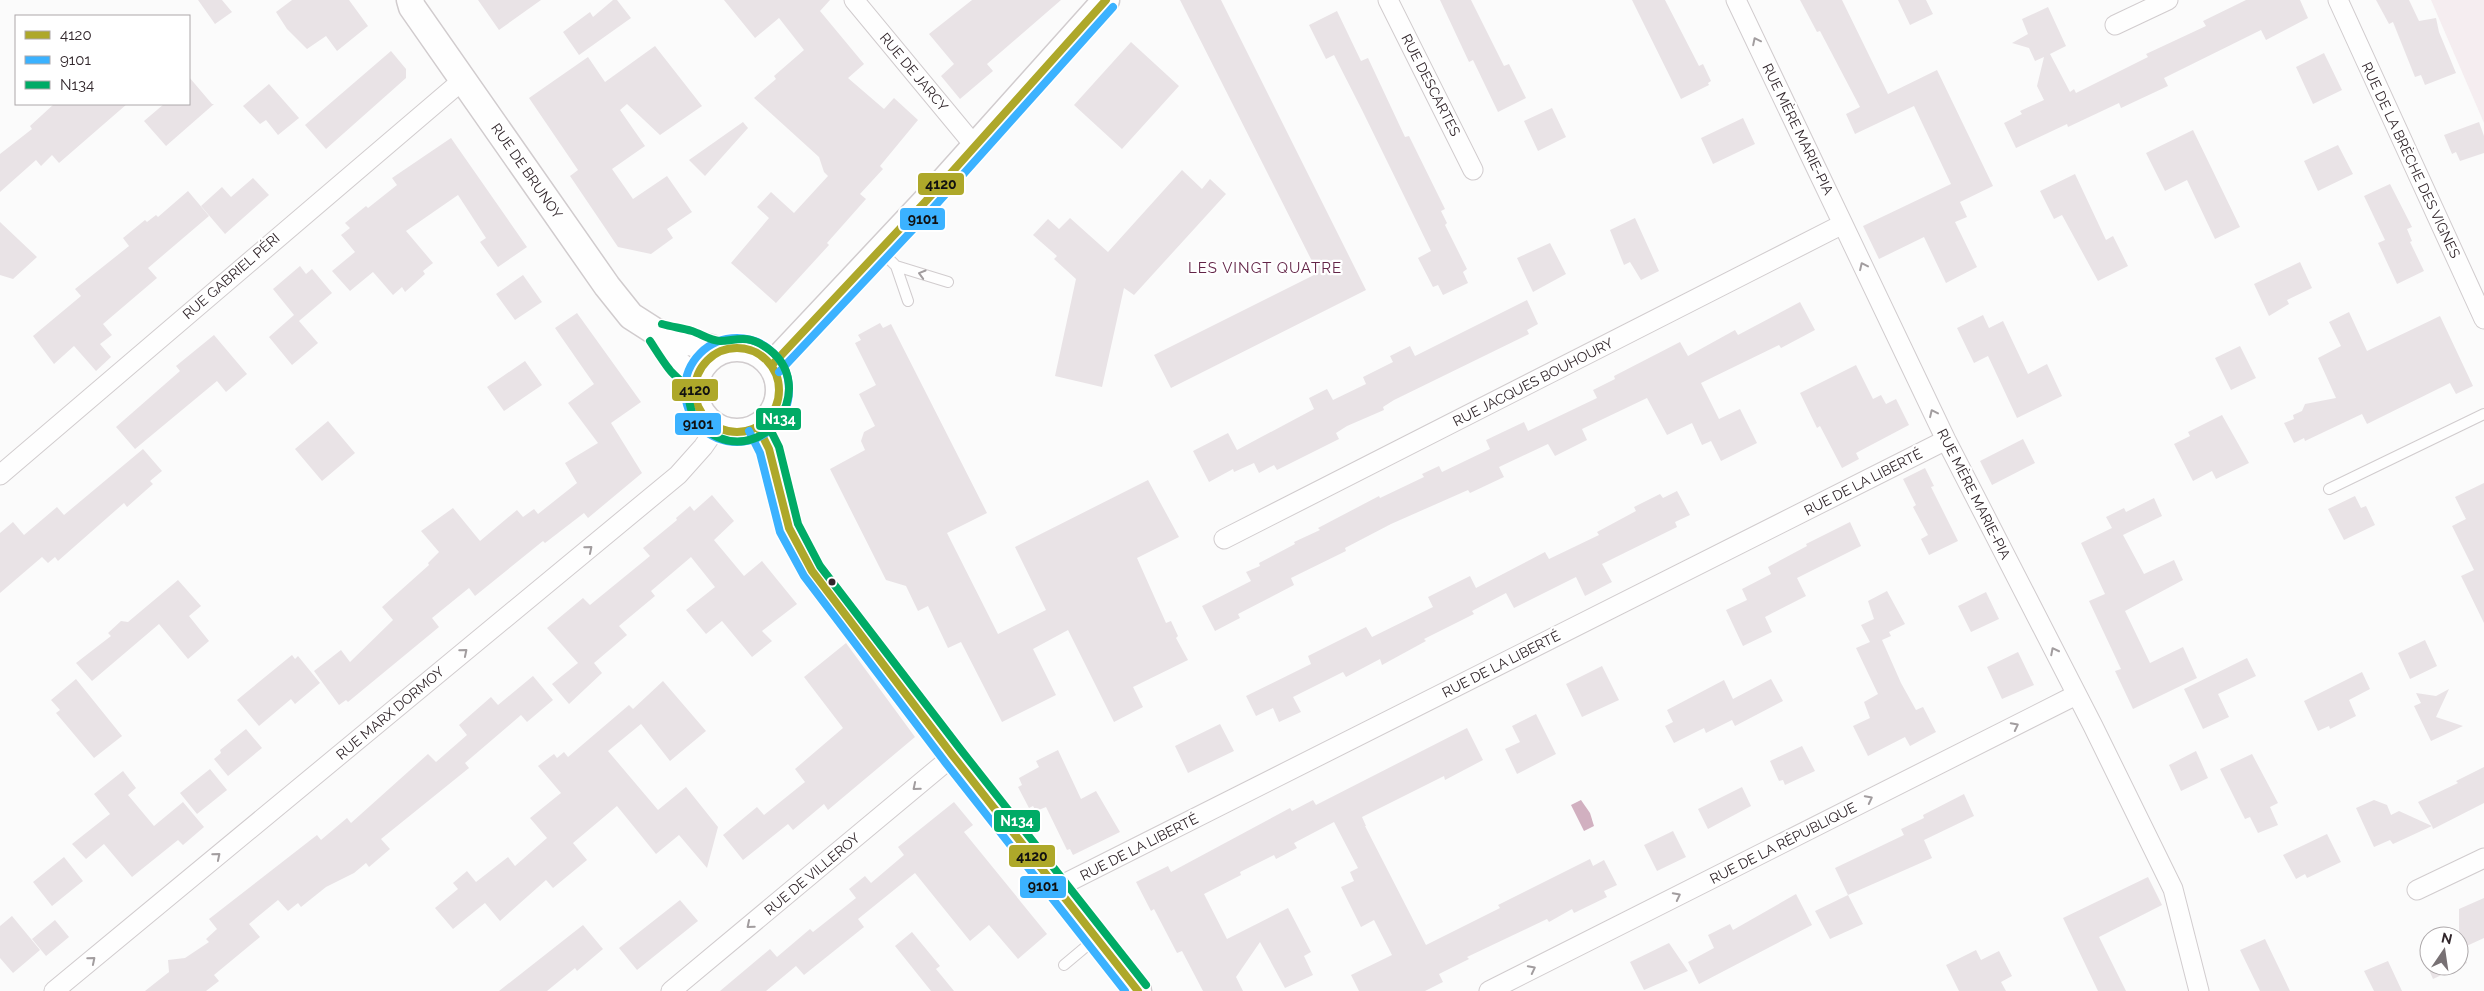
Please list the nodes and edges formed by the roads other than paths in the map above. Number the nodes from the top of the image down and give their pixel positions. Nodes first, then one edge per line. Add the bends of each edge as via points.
1 (410, 0) edge
2 (854, 0) edge
3 (1106, 0) edge
4 (1388, 0) edge
5 (1736, 0) edge
6 (2168, 0) edge
7 (2338, 0) edge
8 (2115, 25) dead end
9 (464, 79) junction
10 (974, 145) junction
11 (1473, 170) dead end
12 (1843, 224) junction
13 (888, 258) junction
14 (948, 282) dead end
15 (908, 301) dead end
16 (2484, 319) edge
17 (656, 332) junction
18 (720, 351) junction
19 (772, 366) junction
20 (695, 382) junction
21 (2484, 414) edge
22 (758, 426) junction
23 (717, 427) junction
24 (1946, 440) junction
25 (0, 475) edge
26 (2329, 489) dead end
27 (1224, 539) dead end
28 (2076, 695) junction
29 (953, 756) junction
30 (2484, 858) edge
31 (1056, 888) junction
32 (2417, 890) dead end
33 (1095, 939) junction
34 (1064, 965) dead end
35 (1134, 990) edge
36 (54, 991) edge
37 (670, 991) edge
38 (1489, 991) edge
39 (2199, 991) edge

1 - 9 main road, RUE DE BRUNOY
2 - 10 street, RUE DE JARCY
3 - 10 main road
4 - 11 street, RUE DESCARTES
12 -> 5 street, RUE MÈRE MARIE-PIA
6 - 8 street
7 - 16 street, RUE DE LA BRÈCHE DES VIGNES
9 - 17 main road, RUE DE BRUNOY via 607,286 631,316
9 - 25 street, RUE GABRIEL PÉRI
10 - 13 main road
24 -> 12 street, RUE MÈRE MARIE-PIA
12 - 27 street, RUE JACQUES BOUHOURY
14 -> 13 lane
13 - 15 lane
13 - 19 main road
17 - 18 main road, RUE DE BRUNOY
17 - 20 main road, RUE DE BRUNOY via 676,362
18 - 19 main road via 749,349 762,355
18 - 20 main road via 704,364
19 - 22 main road via 780,392 769,418
20 - 23 main road via 699,408
21 - 26 lane
22 - 23 main road via 744,431
22 - 29 main road via 769,449 789,528 812,570
36 -> 23 street, RUE MARX DORMOY via 678,475
28 -> 24 street, RUE MÈRE MARIE-PIA
24 - 31 street, RUE DE LA LIBERTÉ
38 -> 28 street, RUE DE LA RÉPUBLIQUE
28 - 39 street, RUE MÈRE MARIE-PIA via 2174,889
29 - 31 main road
29 -> 37 street, RUE DE VILLEROY
30 - 32 street
31 - 33 main road
33 - 34 lane
33 - 35 main road

